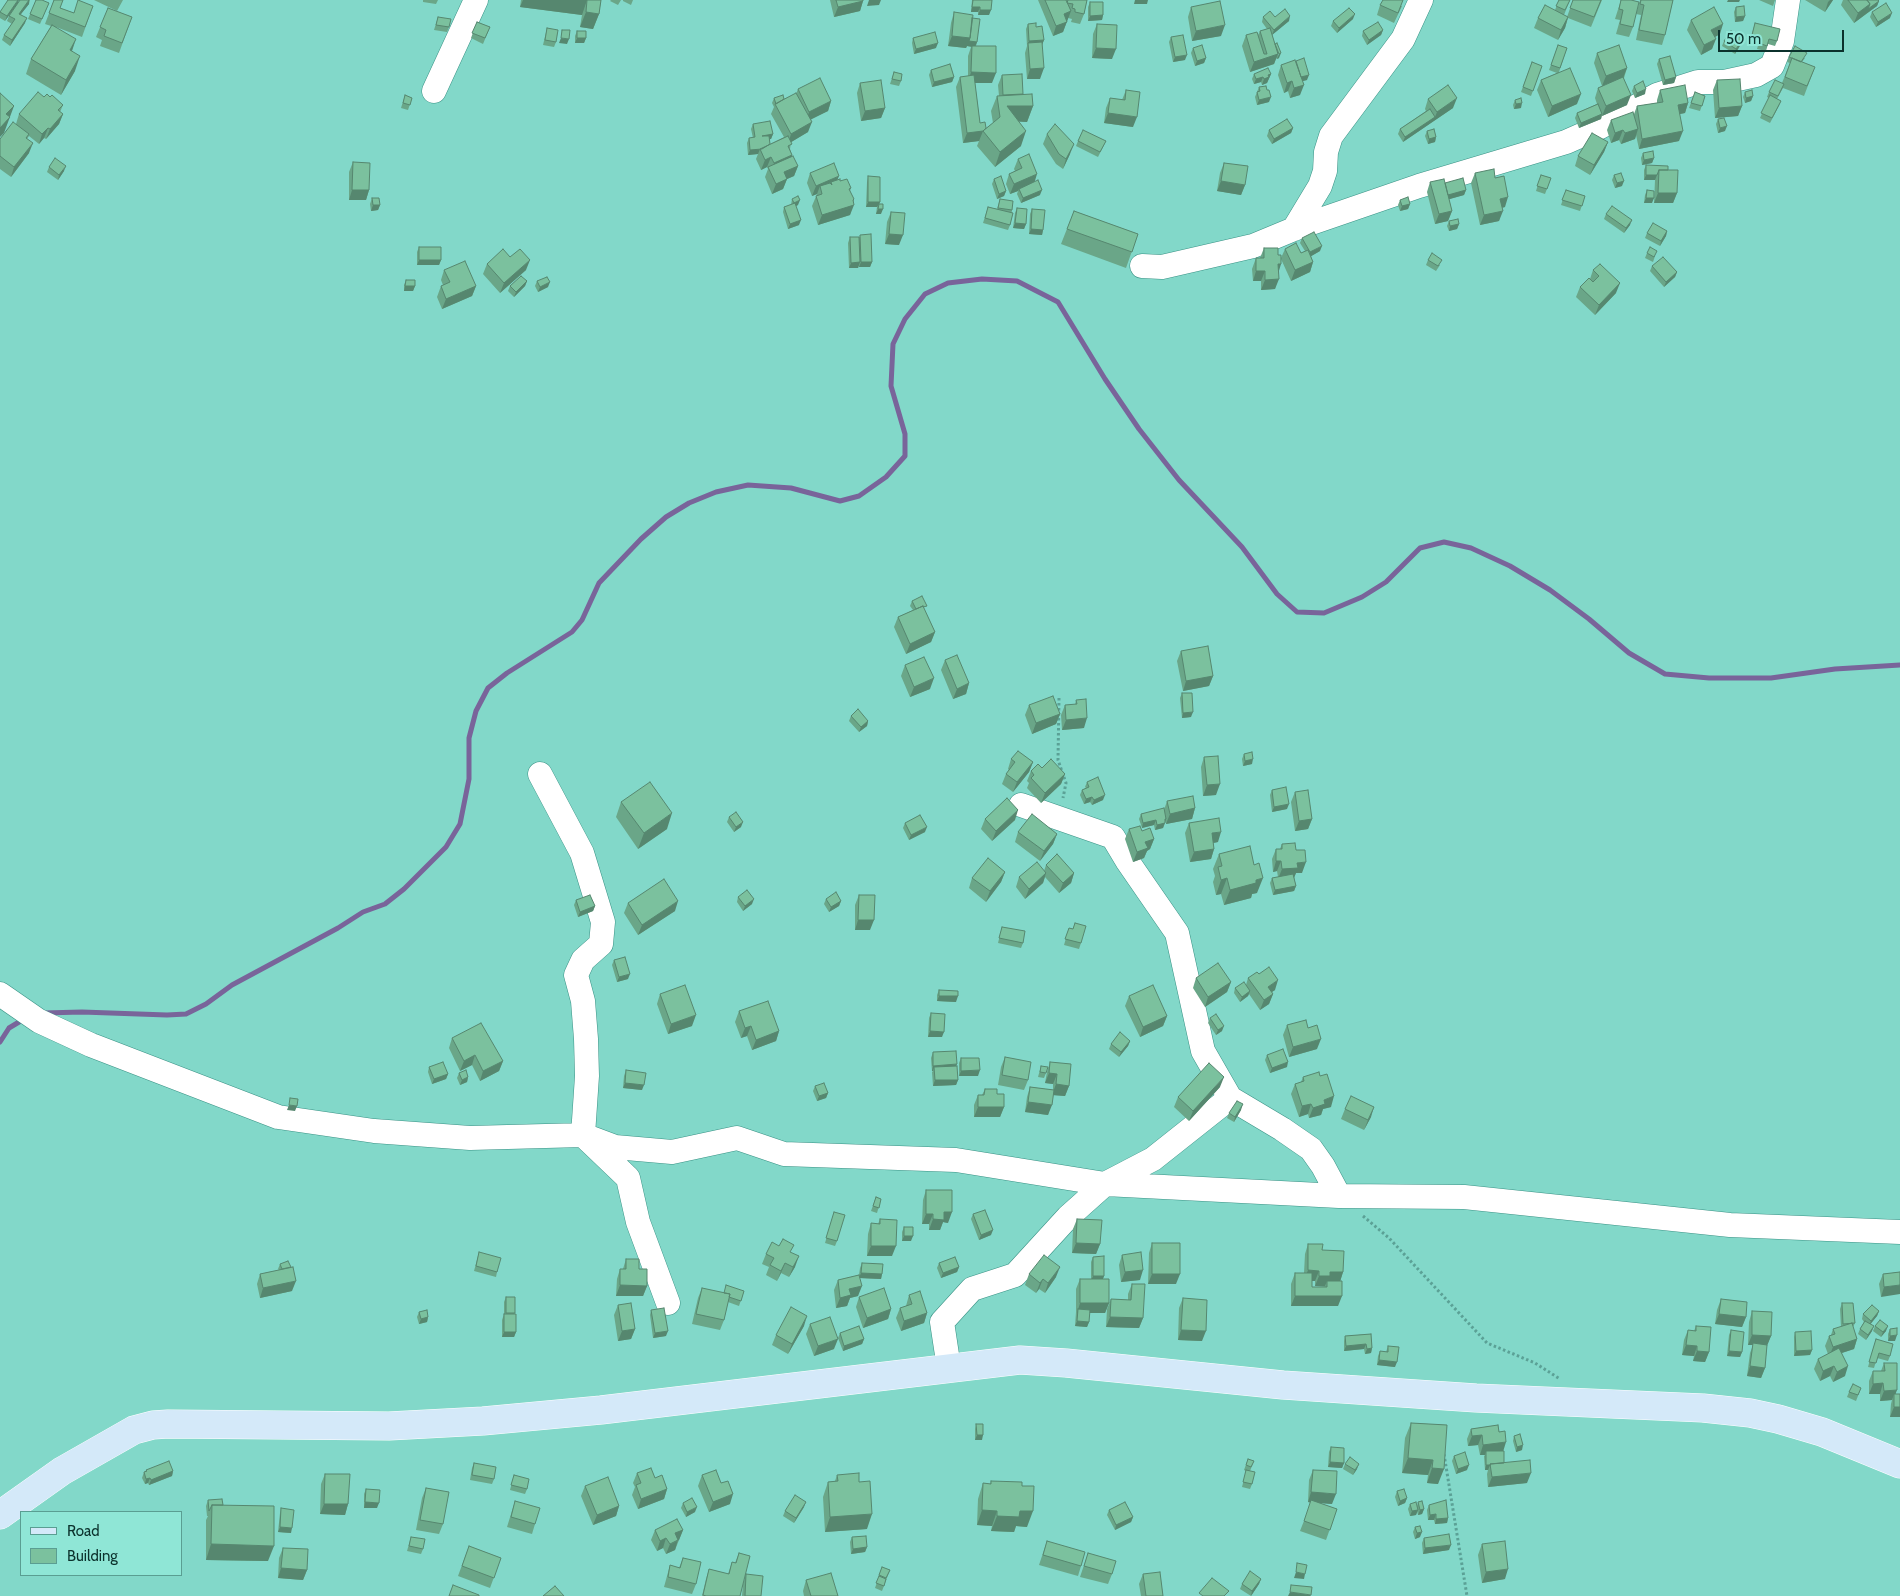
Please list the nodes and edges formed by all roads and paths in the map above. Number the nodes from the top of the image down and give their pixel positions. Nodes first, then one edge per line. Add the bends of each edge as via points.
1 (476, 0) edge
2 (1420, 0) edge
3 (1788, 0) edge
4 (434, 91) dead end
5 (1294, 229) junction
6 (1142, 266) dead end
7 (1059, 698) dead end
8 (540, 774) dead end
9 (1022, 804) dead end
10 (1060, 817) junction
11 (0, 994) edge
12 (1230, 1098) junction
13 (583, 1135) junction
14 (1105, 1184) junction
15 (1339, 1196) junction
16 (1900, 1232) edge
17 (668, 1303) dead end
18 (949, 1368) junction
19 (1566, 1383) dead end
20 (1443, 1446) edge
21 (1900, 1464) edge
22 (0, 1515) edge
23 (1467, 1596) edge

1 - 4 street
2 - 5 street via 1403,39 1331,136 1320,186
3 - 5 street via 1782,40 1772,66 1756,75 1724,82 1698,82 1657,95 1566,142 1419,186
5 - 6 street via 1253,246 1162,267
7 - 10 path via 1058,760 1066,783
8 - 13 street via 582,853 603,922 601,944 583,960 576,975 583,1001 586,1039
9 - 10 street
10 - 12 street via 1113,837 1177,933 1203,1051
11 - 13 street via 39,1021 91,1045 278,1116 374,1131 470,1138
12 - 14 street via 1153,1159
12 - 15 street via 1311,1149
13 - 14 street via 615,1147 672,1152 737,1138 784,1154 956,1160
13 - 17 street via 628,1178 638,1222
14 - 15 street
14 - 18 street via 1068,1217 1015,1275 972,1289 942,1322
15 - 16 street via 1464,1198 1730,1225
15 - 19 path via 1389,1238 1487,1343 1534,1363
18 - 21 main road via 1036,1360 1283,1386 1703,1408 1786,1421
18 - 22 main road via 484,1421 389,1426 153,1425 134,1430 62,1471
20 - 23 path

